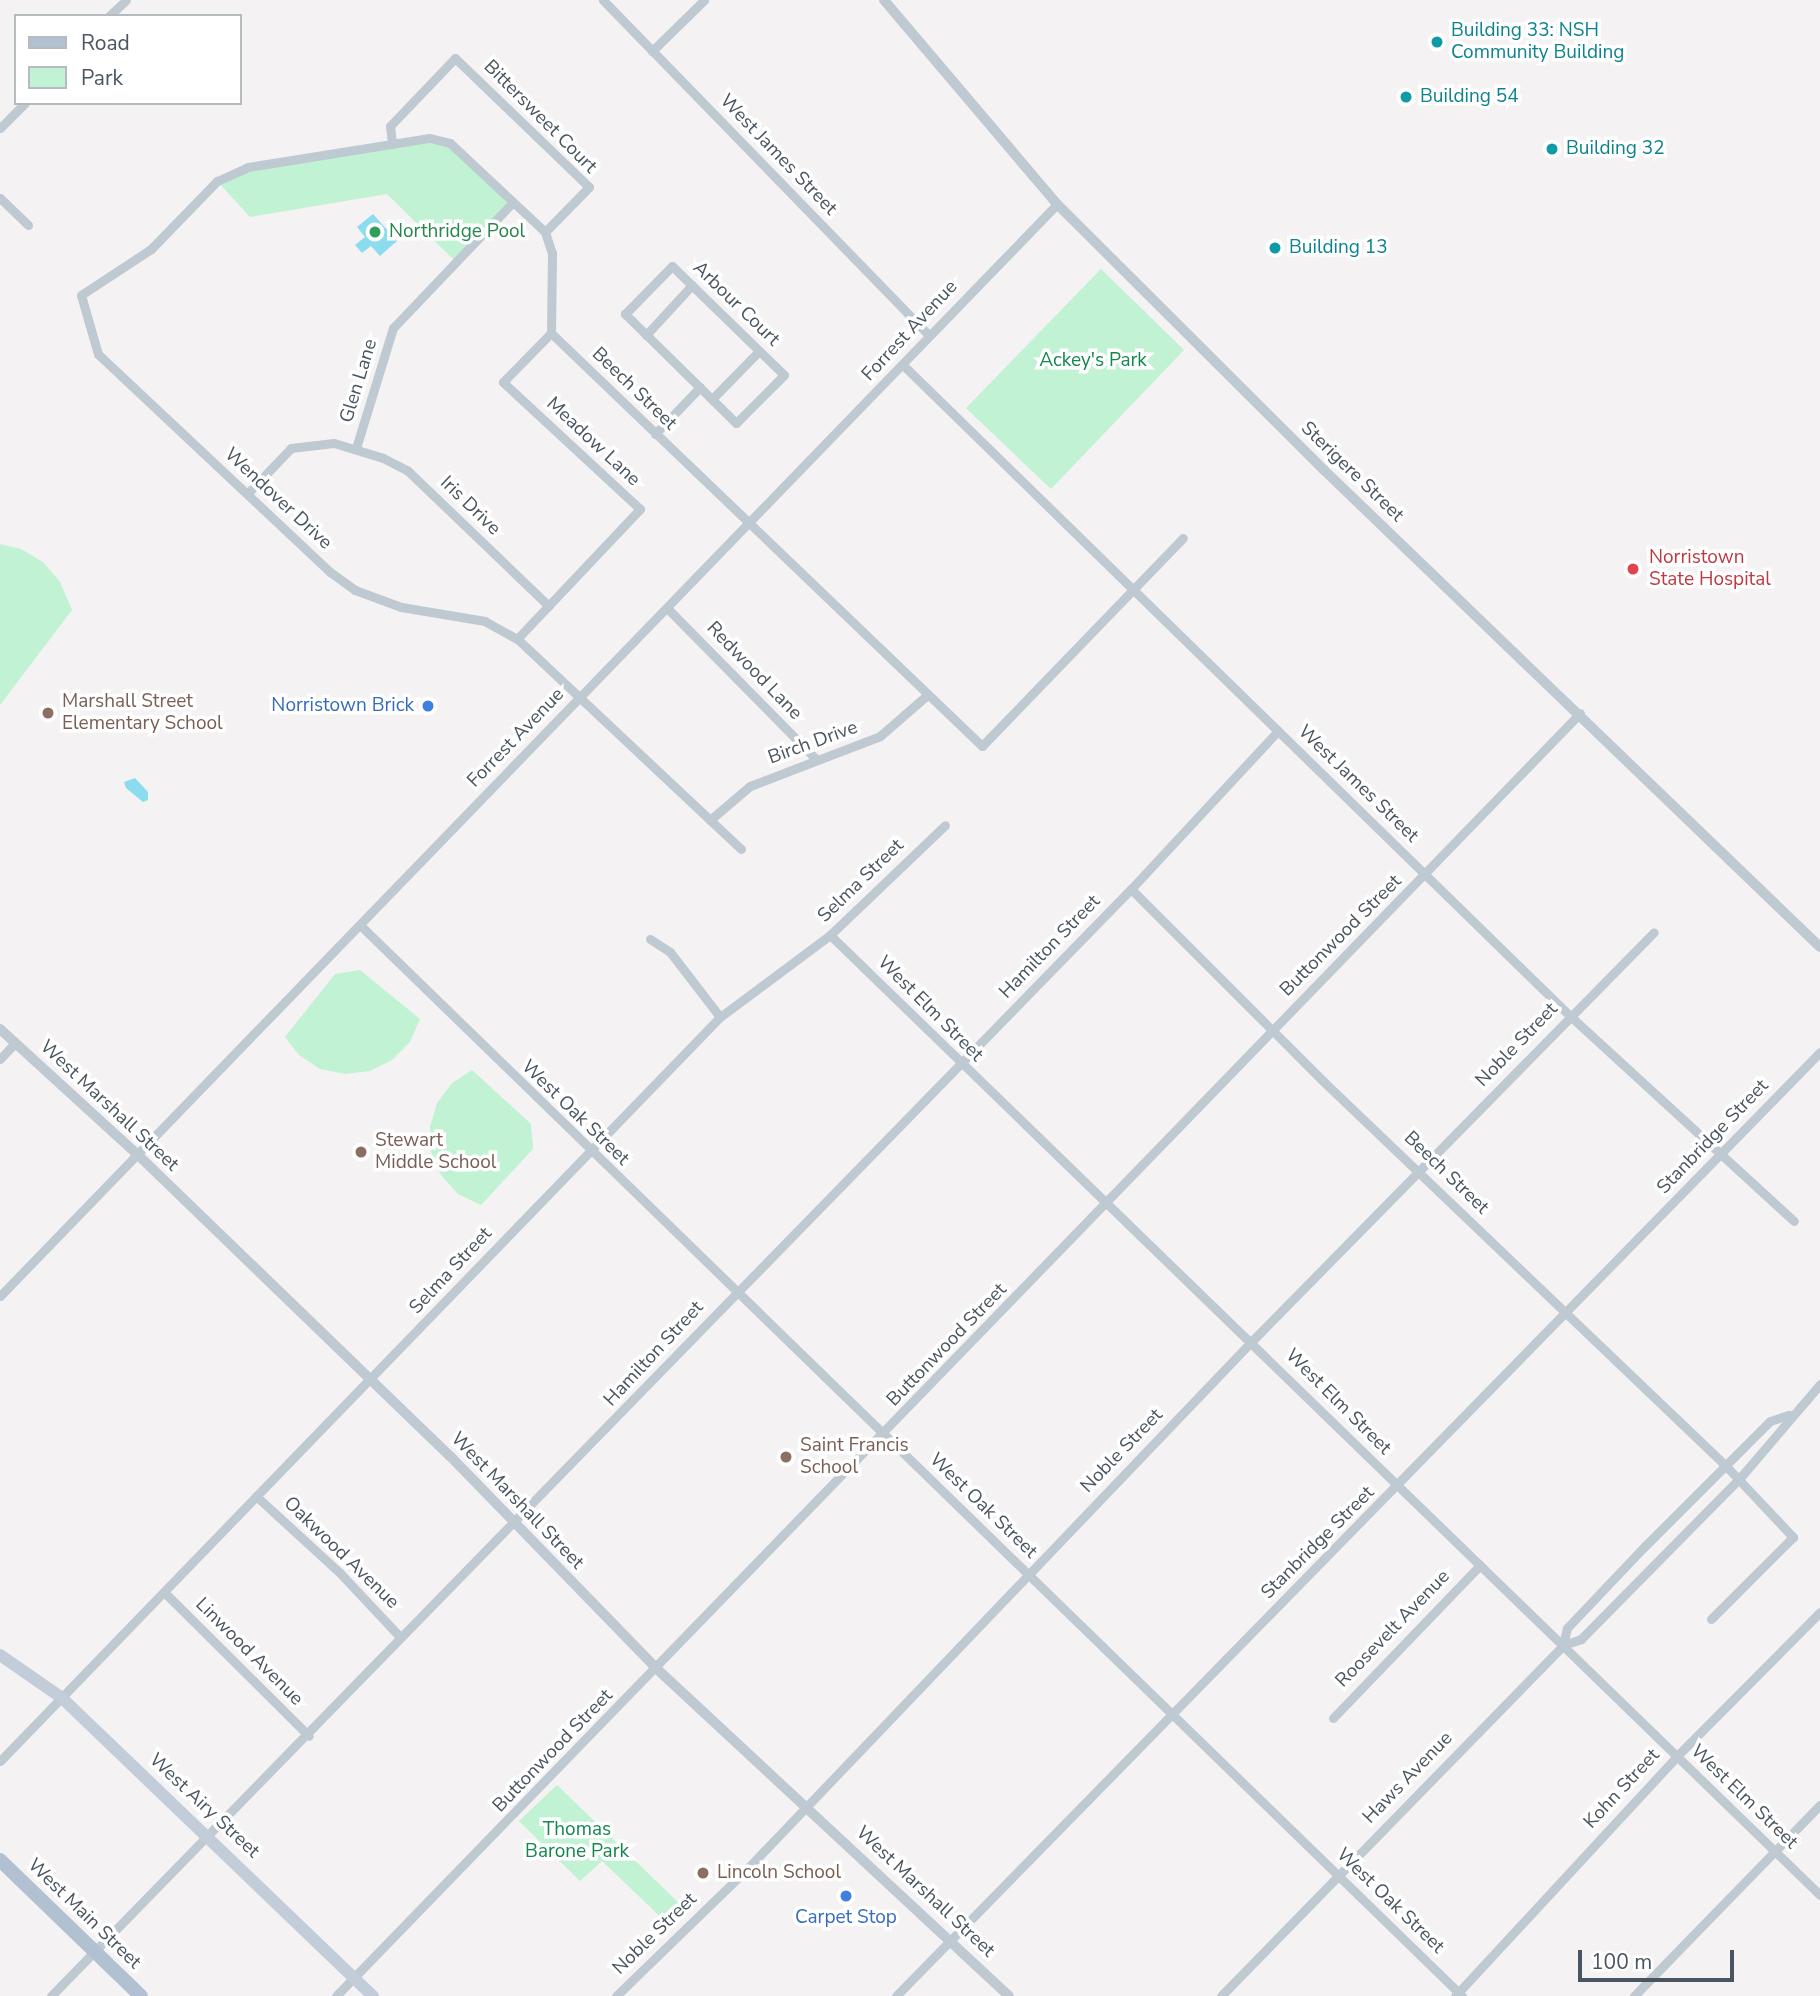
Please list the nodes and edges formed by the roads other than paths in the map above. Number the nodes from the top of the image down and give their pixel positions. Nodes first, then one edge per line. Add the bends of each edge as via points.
1 (126, 0) edge
2 (603, 0) edge
3 (704, 0) edge
4 (884, 0) edge
5 (111, 14) edge
6 (652, 51) junction
7 (23, 105) edge
8 (0, 128) edge
9 (392, 144) junction
10 (0, 198) edge
11 (513, 202) junction
12 (1057, 204) junction
13 (28, 225) dead end
14 (545, 232) junction
15 (692, 285) junction
16 (551, 332) junction
17 (929, 334) junction
18 (646, 335) junction
19 (759, 351) junction
20 (903, 365) junction
21 (700, 387) junction
22 (712, 399) junction
23 (655, 434) junction
24 (356, 449) junction
25 (248, 493) junction
26 (749, 524) junction
27 (1183, 538) dead end
28 (1135, 591) junction
29 (549, 606) junction
30 (667, 608) junction
31 (517, 639) junction
32 (926, 696) junction
33 (580, 698) junction
34 (1580, 713) junction
35 (1278, 731) junction
36 (815, 758) junction
37 (710, 820) junction
38 (945, 825) dead end
39 (741, 849) dead end
40 (1426, 874) junction
41 (1131, 889) junction
42 (360, 925) junction
43 (1654, 932) dead end
44 (830, 935) junction
45 (650, 939) dead end
46 (1820, 947) edge
47 (1569, 1015) junction
48 (720, 1017) junction
49 (1273, 1028) junction
50 (0, 1029) edge
51 (15, 1043) junction
52 (1820, 1052) edge
53 (0, 1059) edge
54 (960, 1064) junction
55 (588, 1151) junction
56 (136, 1153) junction
57 (1719, 1156) junction
58 (1421, 1171) junction
59 (1106, 1206) junction
60 (1794, 1222) dead end
61 (735, 1292) junction
62 (0, 1296) edge
63 (1565, 1313) junction
64 (1252, 1341) junction
65 (369, 1382) junction
66 (1820, 1384) edge
67 (1790, 1415) junction
68 (884, 1435) junction
69 (1726, 1466) junction
70 (1739, 1479) junction
71 (1399, 1486) junction
72 (256, 1496) junction
73 (514, 1524) junction
74 (1636, 1558) junction
75 (1480, 1565) junction
76 (1649, 1572) junction
77 (1028, 1574) junction
78 (164, 1592) junction
79 (1820, 1612) edge
80 (1711, 1619) dead end
81 (400, 1637) junction
82 (1563, 1646) junction
83 (0, 1655) edge
84 (657, 1668) junction
85 (62, 1698) junction
86 (1173, 1714) junction
87 (1333, 1718) dead end
88 (309, 1736) junction
89 (1677, 1756) junction
90 (0, 1761) edge
91 (807, 1805) junction
92 (1820, 1805) edge
93 (208, 1835) junction
94 (1776, 1852) junction
95 (0, 1860) edge
96 (1339, 1876) junction
97 (1820, 1895) edge
98 (952, 1941) junction
99 (95, 1951) junction
100 (353, 1978) junction
101 (1458, 1995) edge
102 (51, 1996) edge
103 (141, 1996) edge
104 (336, 1996) edge
105 (373, 1996) edge
106 (616, 1996) edge
107 (896, 1996) edge
108 (1009, 1996) edge
109 (1221, 1996) edge
110 (1634, 1996) edge

1 - 5 street
2 - 6 street, West James Street
3 - 6 street
4 - 12 street, Sterigere Street
6 - 17 street, West James Street
7 - 8 street
9 - 11 street via 430,138 450,143
9 - 14 street, Bittersweet Court via 390,126 455,58 589,187
9 - 25 street, Wendover Drive via 248,167 216,181 151,249 81,295 98,354
10 - 13 street
11 - 14 street
11 - 24 street, Glen Lane via 393,327
12 - 17 street, Forrest Avenue
12 - 34 street, Sterigere Street via 1324,470
14 - 16 street via 552,253
15 - 18 street
15 - 18 street, Arbour Court via 672,266 625,314
15 - 19 street, Arbour Court
16 - 23 street, Beech Street
16 - 29 street, Meadow Lane via 503,382 640,509
17 - 20 street, Forrest Avenue
18 - 21 street, Arbour Court
19 - 22 street
19 - 22 street, Arbour Court via 784,375 736,423
20 - 26 street, Forrest Avenue
20 - 28 street, West James Street
21 - 22 street, Arbour Court
21 - 23 street
23 - 26 street, Beech Street
24 - 25 street, Iris Drive via 334,443 291,448
24 - 29 street, Iris Drive via 408,471
25 - 31 street, Wendover Drive via 355,590 401,607 485,621
26 - 30 street, Forrest Avenue
26 - 32 street, Beech Street
27 - 28 street
28 - 32 street, Beech Street via 982,746
28 - 35 street, West James Street
29 - 31 street, Meadow Lane
30 - 33 street, Forrest Avenue
30 - 36 street, Redwood Lane
31 - 33 street, Wendover Drive
32 - 36 street, Birch Drive via 880,736 847,751
33 - 37 street
33 - 42 street, Forrest Avenue
34 - 40 street, Buttonwood Street
34 - 46 street, Sterigere Street
35 - 40 street, West James Street
35 - 41 street, Hamilton Street
36 - 37 street, Birch Drive via 750,786
37 - 39 street
38 - 44 street, Selma Street
40 - 47 street, West James Street
40 - 49 street, Buttonwood Street
41 - 49 street, Beech Street
41 - 54 street, Hamilton Street
42 - 55 street, West Oak Street
42 - 56 street, Forrest Avenue
43 - 47 street, Noble Street
44 - 48 street, Selma Street
44 - 54 street, West Elm Street
45 - 48 street via 670,952
47 - 57 street, West James Street
47 - 58 street, Noble Street
48 - 55 street, Selma Street
49 - 58 street, Beech Street via 1324,1083
49 - 59 street, Buttonwood Street
50 - 51 street, West Marshall Street
51 - 53 street
51 - 56 street, West Marshall Street
52 - 57 street, Stanbridge Street
54 - 59 street, West Elm Street
54 - 61 street, Hamilton Street
55 - 61 street, West Oak Street
55 - 65 street, Selma Street
56 - 62 street, Forrest Avenue
56 - 65 street, West Marshall Street
57 - 60 street, West James Street
57 - 63 street, Stanbridge Street
58 - 63 street, Beech Street
58 - 64 street, Noble Street
59 - 64 street, West Elm Street
59 - 68 street, Buttonwood Street
61 - 68 street, West Oak Street
61 - 73 street, Hamilton Street
63 - 69 street, Beech Street
63 - 71 street, Stanbridge Street
64 - 71 street, West Elm Street
64 - 77 street, Noble Street
65 - 72 street, Selma Street
65 - 73 street, West Marshall Street via 450,1456
66 - 67 street, Haws Avenue
67 - 69 street, Haws Avenue via 1770,1421
67 - 70 street, Haws Avenue via 1783,1431
68 - 77 street, West Oak Street
68 - 84 street, Buttonwood Street
69 - 70 street, Beech Street
69 - 74 street, Haws Avenue
70 - 76 street, Haws Avenue
70 - 80 street, Beech Street via 1793,1537
71 - 75 street, West Elm Street
71 - 86 street, Stanbridge Street
72 - 78 street, Selma Street
72 - 81 street, Oakwood Avenue via 340,1573
73 - 81 street, Hamilton Street
73 - 84 street, West Marshall Street
74 - 76 street
74 - 82 street, Haws Avenue via 1567,1628
75 - 82 street, West Elm Street
75 - 87 street, Roosevelt Avenue
76 - 82 street, Haws Avenue via 1581,1639
77 - 86 street, West Oak Street
77 - 91 street, Noble Street
78 - 85 street, Selma Street
78 - 88 street, Linwood Avenue
79 - 89 street, Kohn Street
81 - 88 street, Hamilton Street
82 - 89 street, West Elm Street
82 - 96 street, Haws Avenue
83 - 85 main road, West Airy Street
84 - 91 street, West Marshall Street
84 - 100 street, Buttonwood Street
85 - 90 street, Selma Street
85 - 93 main road, West Airy Street
86 - 96 street, West Oak Street
86 - 98 street, Stanbridge Street
88 - 93 street, Hamilton Street
89 - 94 street, West Elm Street
89 - 101 street, Kohn Street
91 - 98 street, West Marshall Street
91 - 106 street, Noble Street
92 - 94 street
93 - 99 street, Hamilton Street
93 - 100 main road, West Airy Street
94 - 97 street, West Elm Street
94 - 110 street
95 - 99 main road, West Main Street
96 - 101 street, West Oak Street
96 - 109 street, Haws Avenue
98 - 107 street, Stanbridge Street
98 - 108 street, West Marshall Street
99 - 102 street, Hamilton Street
99 - 103 main road, West Main Street
100 - 104 street, Buttonwood Street
100 - 105 main road, West Airy Street

